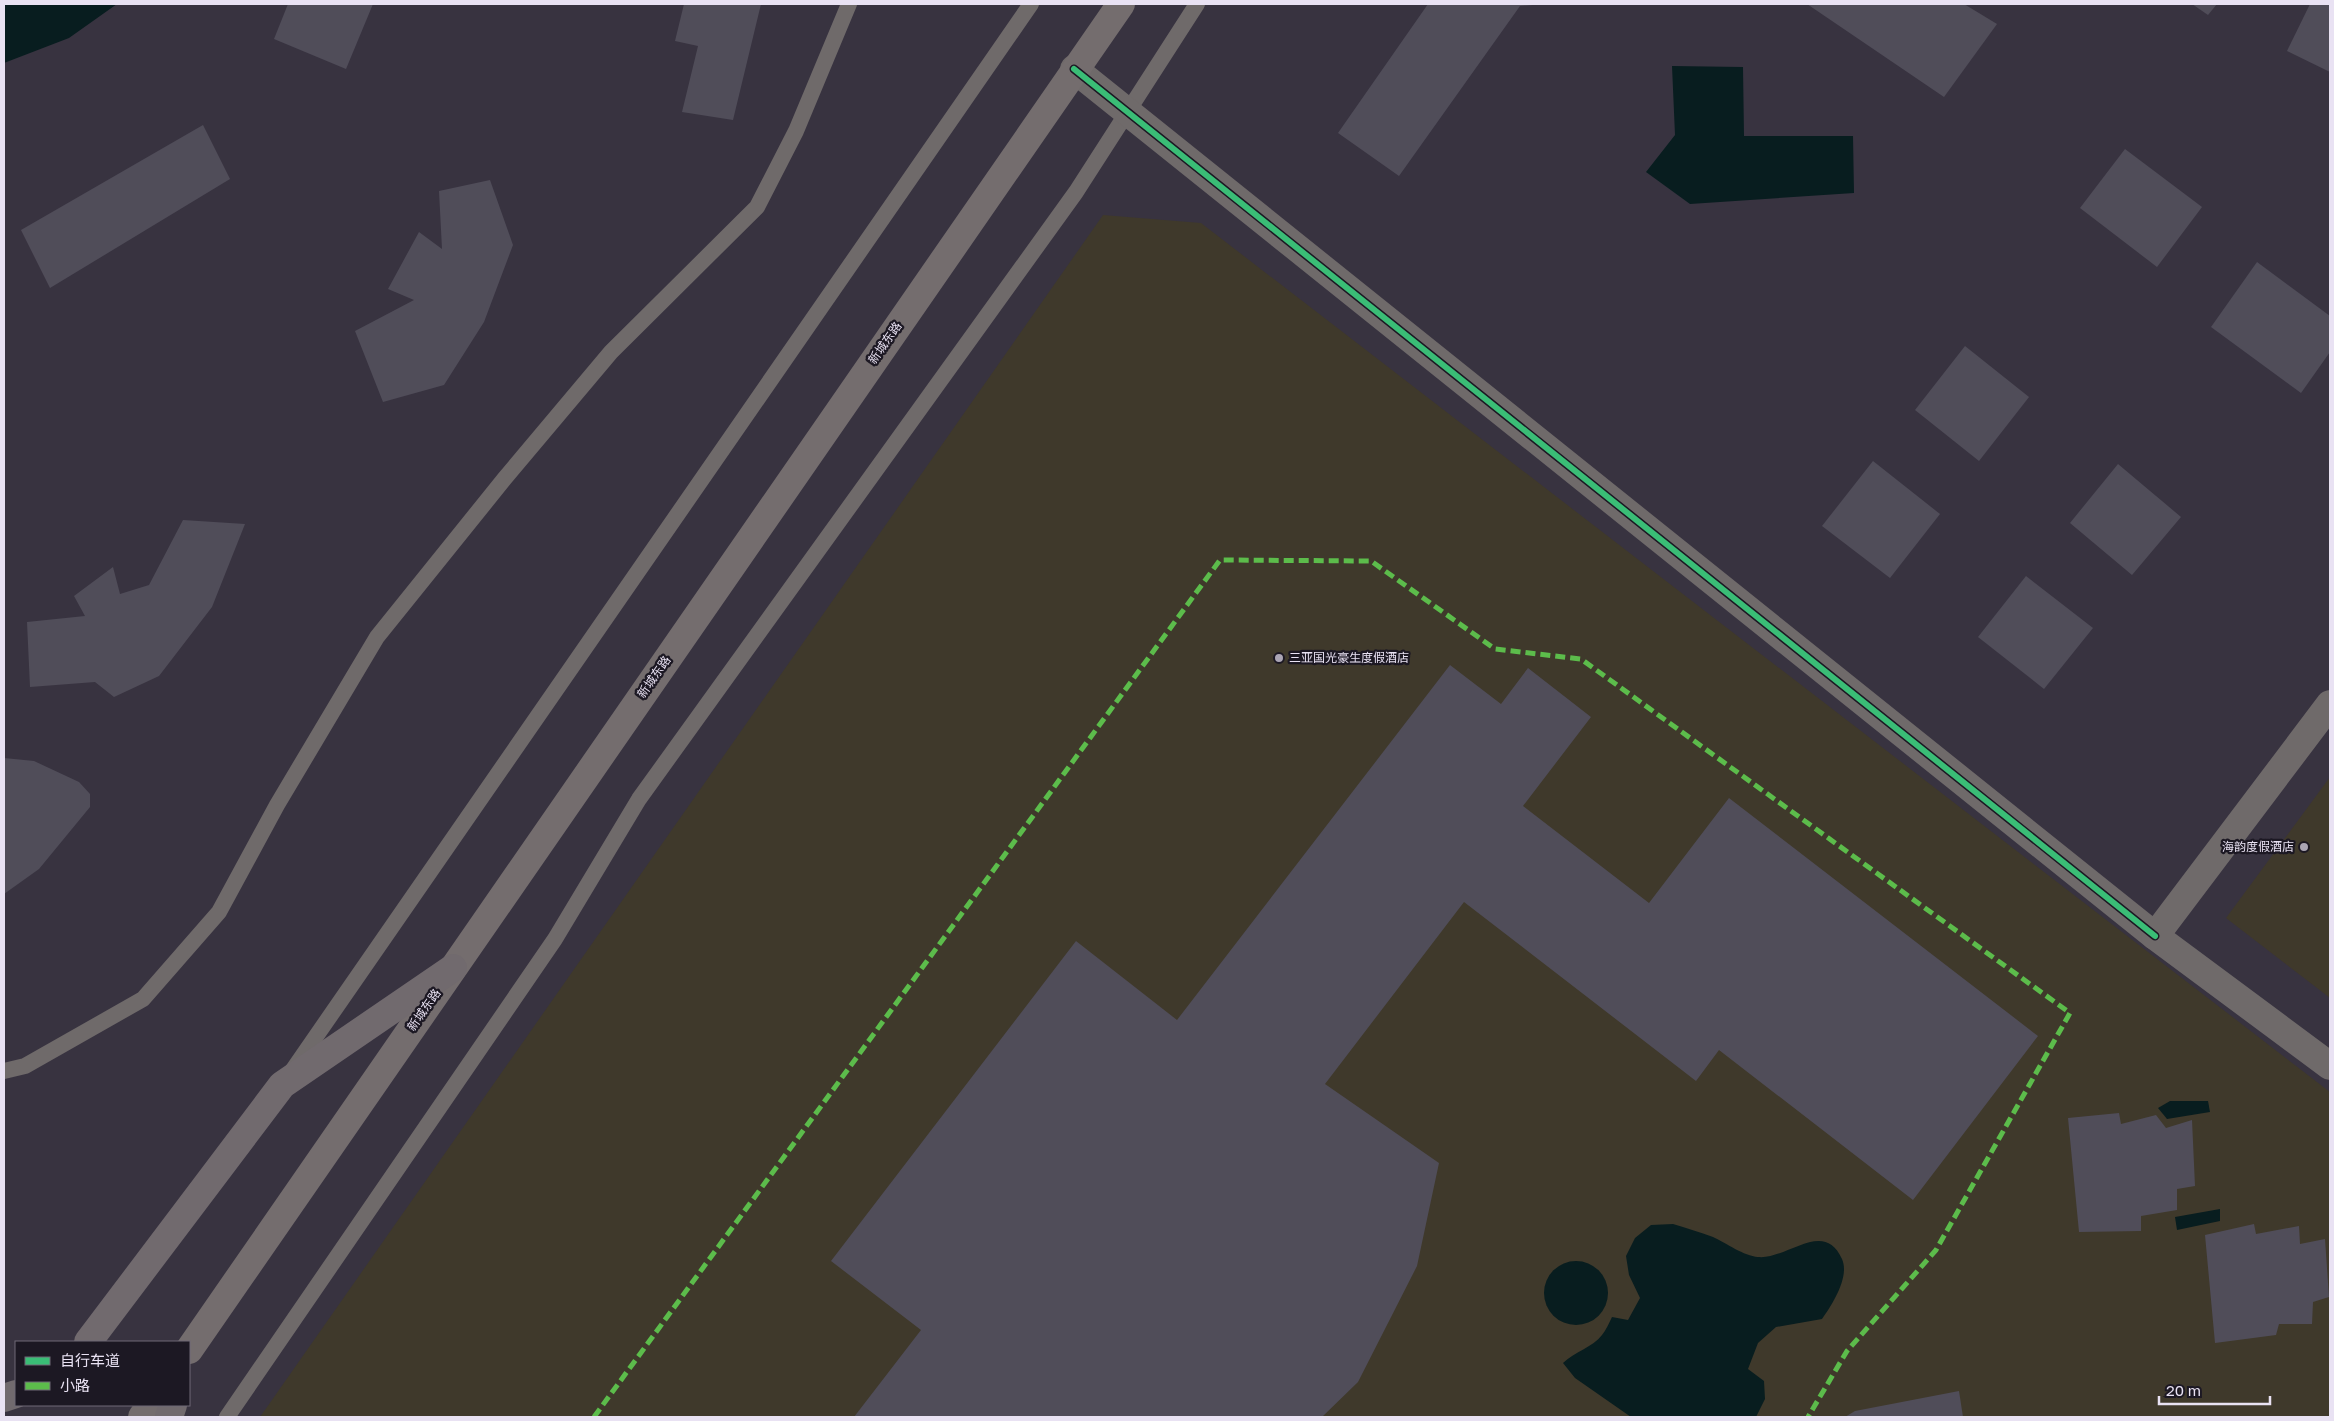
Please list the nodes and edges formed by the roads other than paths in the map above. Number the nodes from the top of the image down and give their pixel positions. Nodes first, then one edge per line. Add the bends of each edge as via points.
1 (849, 4) edge
2 (1030, 4) edge
3 (1120, 4) edge
4 (1197, 4) edge
5 (1074, 69) junction
6 (1128, 112) junction
7 (2330, 704) edge
8 (2156, 936) junction
9 (453, 968) junction
10 (2330, 1066) edge
11 (4, 1071) edge
12 (282, 1085) junction
13 (89, 1341) edge
14 (190, 1349) edge
15 (150, 1406) edge
16 (142, 1417) edge
17 (227, 1417) edge

1 - 11 lane via 796,131 757,207 611,352 377,637 277,805 219,912 144,999 25,1066
2 - 12 lane
3 - 5 main road, 新城东路
4 - 6 lane
5 - 6 street
5 - 9 main road, 新城东路
6 - 8 street
6 - 17 lane via 1076,192 639,799 555,939
7 - 8 street
8 - 10 street
9 - 12 main road
9 - 14 main road, 新城东路
12 - 13 main road
15 - 16 main road

